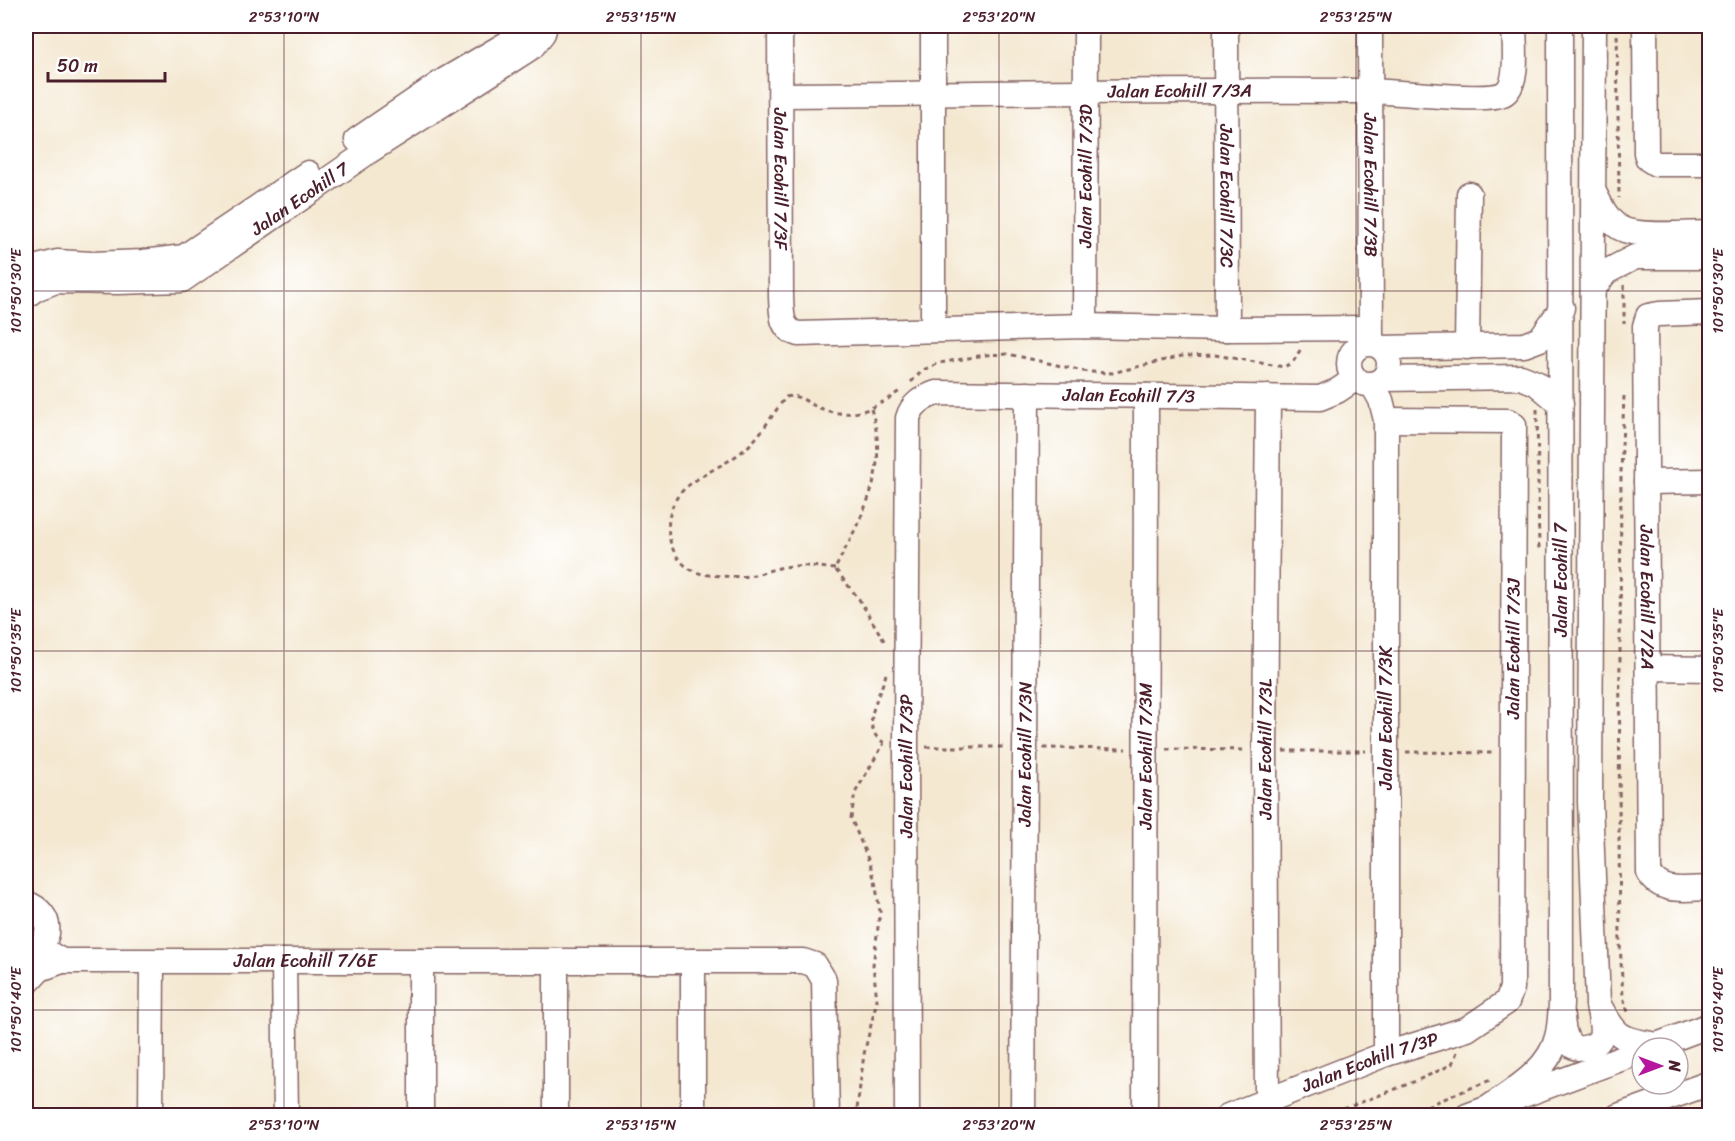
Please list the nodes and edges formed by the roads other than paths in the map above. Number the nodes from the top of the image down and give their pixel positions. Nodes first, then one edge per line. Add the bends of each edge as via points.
1 (525, 26) edge
2 (545, 26) edge
3 (780, 26) edge
4 (933, 26) edge
5 (1086, 26) edge
6 (1226, 26) edge
7 (1370, 26) edge
8 (1514, 26) edge
9 (1560, 26) edge
10 (1594, 26) edge
11 (1645, 26) edge
12 (1370, 91) junction
13 (1226, 92) junction
14 (1086, 93) junction
15 (933, 94) junction
16 (782, 95) junction
17 (1710, 164) edge
18 (1469, 194) dead end
19 (1595, 194) junction
20 (1710, 233) edge
21 (1710, 257) edge
22 (26, 270) edge
23 (1594, 288) junction
24 (26, 296) edge
25 (1562, 308) junction
26 (1710, 312) edge
27 (1085, 326) junction
28 (1227, 329) junction
29 (933, 330) junction
30 (1374, 340) junction
31 (1467, 347) junction
32 (1370, 380) junction
33 (1027, 394) junction
34 (1146, 396) junction
35 (1268, 397) junction
36 (1561, 404) junction
37 (908, 418) joint
38 (1386, 420) junction
39 (1710, 481) edge
40 (1646, 482) junction
41 (1648, 668) junction
42 (1710, 669) edge
43 (1710, 888) edge
44 (26, 903) edge
45 (33, 950) edge
46 (62, 961) junction
47 (284, 961) junction
48 (421, 961) junction
49 (556, 961) junction
50 (693, 961) junction
51 (152, 962) junction
52 (26, 984) edge
53 (1507, 1002) joint
54 (1598, 1003) junction
55 (1561, 1005) junction
56 (1710, 1025) edge
57 (1681, 1036) edge
58 (1630, 1041) edge
59 (1386, 1054) junction
60 (1630, 1055) edge
61 (1710, 1083) edge
62 (1267, 1100) junction
63 (1491, 1106) junction
64 (151, 1116) edge
65 (286, 1116) edge
66 (421, 1116) edge
67 (556, 1116) edge
68 (693, 1116) edge
69 (827, 1116) edge
70 (907, 1116) edge
71 (1023, 1116) edge
72 (1145, 1116) edge
73 (1228, 1116) edge
74 (1467, 1116) edge
75 (1618, 1116) edge

1 - 22 street via 508,43 445,80 184,257 123,263 57,262
2 - 24 street, Jalan Ecohill 7 via 532,48 368,152 182,280 56,282
3 - 16 street, Jalan Ecohill 7/3F
4 - 15 street
5 - 14 street, Jalan Ecohill 7/3D
6 - 13 street, Jalan Ecohill 7/3C
7 - 12 street, Jalan Ecohill 7/3B
8 - 12 street, Jalan Ecohill 7/3A via 1514,79 1510,90 1500,95
9 - 25 street, Jalan Ecohill 7
10 - 19 street, Jalan Ecohill 7
11 - 17 street via 1648,159 1656,164
12 - 13 street, Jalan Ecohill 7/3A
12 - 30 street, Jalan Ecohill 7/3B
13 - 14 street, Jalan Ecohill 7/3A
13 - 28 street, Jalan Ecohill 7/3C
14 - 15 street, Jalan Ecohill 7/3A
14 - 27 street, Jalan Ecohill 7/3D
15 - 16 street, Jalan Ecohill 7/3A
15 - 29 street
16 - 29 street, Jalan Ecohill 7/3F via 784,327 798,334
18 - 31 street
19 - 20 street via 1606,216 1635,233
19 - 23 street, Jalan Ecohill 7
21 - 23 street via 1635,257 1606,272
23 - 54 street, Jalan Ecohill 7 via 1590,801
25 - 31 street via 1540,339 1524,345
25 - 36 street, Jalan Ecohill 7
26 - 40 street, Jalan Ecohill 7/2A via 1648,316
27 - 28 street
27 - 29 street
28 - 30 street
30 - 31 street
30 - 32 street via 1386,353 1389,369
30 - 32 street via 1358,346 1350,356 1349,368
32 - 35 street, Jalan Ecohill 7/3 via 1320,398
32 - 36 street, Jalan Ecohill 7/3 via 1521,377 1536,383
32 - 38 street, Jalan Ecohill 7/3K
33 - 34 street, Jalan Ecohill 7/3
33 - 37 street, Jalan Ecohill 7/3 via 936,393 916,404
33 - 71 street, Jalan Ecohill 7/3N
34 - 35 street, Jalan Ecohill 7/3
34 - 72 street, Jalan Ecohill 7/3M
35 - 62 street, Jalan Ecohill 7/3L
36 - 55 street, Jalan Ecohill 7
37 - 70 street, Jalan Ecohill 7/3P via 898,746
38 - 53 street, Jalan Ecohill 7/3J via 1508,421 1515,425 1512,988
38 - 59 street, Jalan Ecohill 7/3K
39 - 40 street
40 - 41 street, Jalan Ecohill 7/2A
41 - 42 street
41 - 43 street, Jalan Ecohill 7/2A via 1649,873 1666,888
44 - 45 street via 45,918 47,934
45 - 46 street
46 - 51 street, Jalan Ecohill 7/6E
46 - 52 street via 40,969
47 - 48 street, Jalan Ecohill 7/6E
47 - 51 street, Jalan Ecohill 7/6E
47 - 65 street
48 - 49 street, Jalan Ecohill 7/6E
48 - 66 street
49 - 50 street, Jalan Ecohill 7/6E
49 - 67 street
50 - 68 street
50 - 69 street, Jalan Ecohill 7/6E via 803,961 815,965 824,980
51 - 64 street
53 - 59 street, Jalan Ecohill 7/3P via 1467,1029
54 - 55 street via 1600,1039 1582,1049 1572,1047 1563,1031
54 - 58 street, Jalan Ecohill 7 via 1609,1025
55 - 63 street, Jalan Ecohill 7 via 1557,1039 1547,1058 1531,1078
56 - 57 street
59 - 62 street, Jalan Ecohill 7/3P
60 - 63 street
61 - 75 street
62 - 73 street, Jalan Ecohill 7/3P
63 - 74 street

